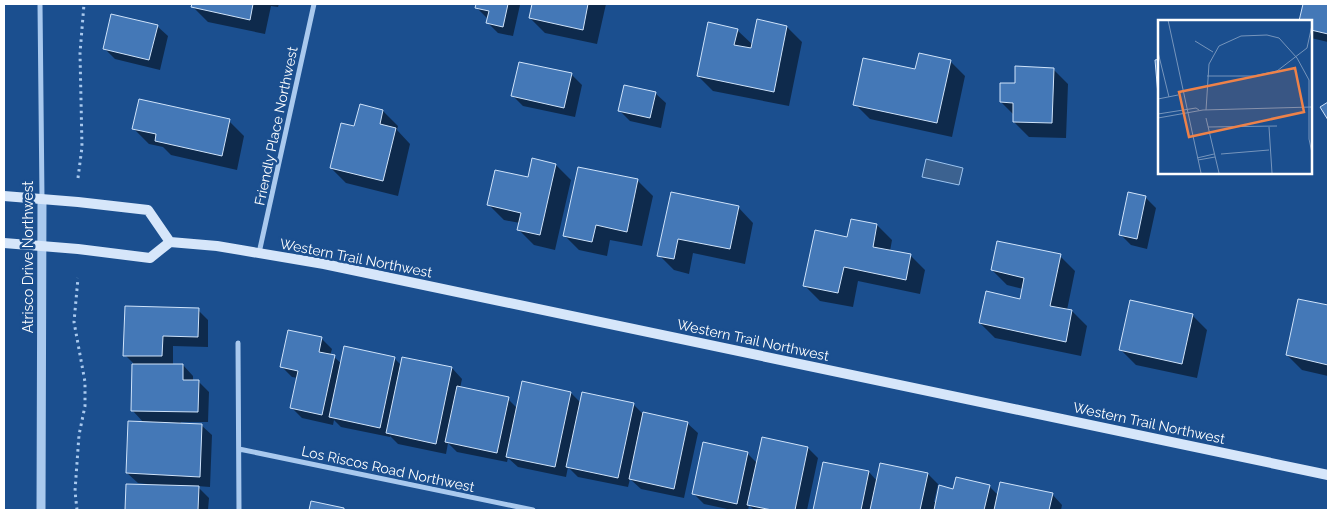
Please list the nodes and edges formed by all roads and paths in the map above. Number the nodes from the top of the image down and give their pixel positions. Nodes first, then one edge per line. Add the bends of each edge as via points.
1 (40, 4) edge
2 (84, 4) edge
3 (314, 4) edge
4 (78, 178) dead end
5 (4, 196) edge
6 (42, 199) junction
7 (4, 242) edge
8 (170, 242) junction
9 (42, 246) junction
10 (259, 253) junction
11 (78, 278) dead end
12 (238, 343) dead end
13 (239, 449) junction
14 (1328, 475) edge
15 (41, 510) edge
16 (77, 510) edge
17 (239, 510) edge
18 (533, 510) edge

1 - 6 street, Atrisco Drive Northwest
2 - 4 path via 80,53 82,147
3 - 10 street, Friendly Place Northwest
5 - 6 main road
6 - 8 main road via 148,210
6 - 9 street, Atrisco Drive Northwest
7 - 9 main road
8 - 9 main road via 150,258
8 - 10 main road, Western Trail Northwest
9 - 15 street, Atrisco Drive Northwest
10 - 14 main road, Western Trail Northwest via 334,266
11 - 16 path via 74,322 85,382 85,406 78,445
12 - 13 street
13 - 17 street
13 - 18 street, Los Riscos Road Northwest

